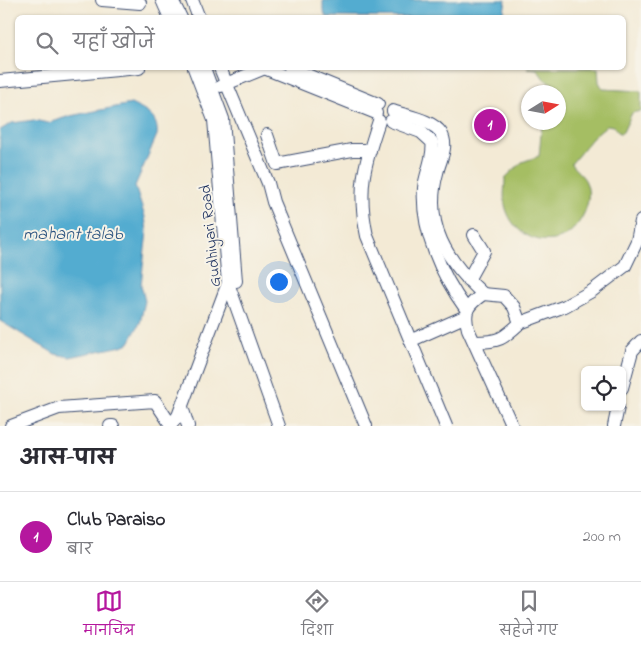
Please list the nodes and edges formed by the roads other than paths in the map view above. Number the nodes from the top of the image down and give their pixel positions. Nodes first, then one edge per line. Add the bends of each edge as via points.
1 (102, 0) edge
2 (162, 0) edge
3 (172, 0) edge
4 (192, 0) edge
5 (140, 4) dead end
6 (169, 15) edge
7 (179, 15) edge
8 (198, 15) edge
9 (116, 70) edge
10 (195, 70) edge
11 (205, 70) edge
12 (221, 70) edge
13 (270, 70) edge
14 (294, 70) edge
15 (242, 71) edge
16 (0, 80) edge
17 (227, 83) junction
18 (214, 89) junction
19 (384, 114) junction
20 (267, 135) dead end
21 (370, 150) junction
22 (268, 183) junction
23 (641, 221) edge
24 (433, 233) junction
25 (474, 235) dead end
26 (468, 280) junction
27 (232, 281) junction
28 (483, 294) junction
29 (465, 313) junction
30 (520, 323) junction
31 (412, 340) junction
32 (641, 341) edge
33 (475, 342) junction
34 (626, 373) edge
35 (182, 407) junction
36 (617, 411) edge
37 (170, 425) edge
38 (11, 426) edge
39 (188, 426) edge
40 (279, 426) edge
41 (288, 426) edge
42 (366, 426) edge
43 (374, 426) edge
44 (446, 426) edge
45 (512, 426) edge
46 (614, 426) edge

1 - 5 street
2 - 6 street
3 - 7 street
4 - 8 street
9 - 16 street
10 - 27 street, Gudhiyari Road via 214,120
11 - 18 street, Gudhiyari Road
12 - 17 street
13 - 19 street
14 - 19 street
15 - 17 street
17 - 18 street
17 - 22 street
18 - 27 street, Gudhiyari Road via 223,120
19 - 21 street
19 - 24 street via 430,124 440,132 444,153 437,172 432,205
20 - 21 street via 277,164 352,150
21 - 31 street via 361,186 367,236
22 - 42 street
22 - 43 street via 278,197
23 - 30 street via 637,241 625,266 565,306
24 - 26 street
24 - 29 street via 437,256
25 - 26 street via 484,251
26 - 28 street
27 - 35 street
27 - 40 street, Gudhiyari Road
27 - 41 street, Gudhiyari Road
28 - 29 street via 469,304
28 - 30 street via 504,296 514,307
29 - 31 street
29 - 33 street via 468,330
30 - 33 street via 498,341
31 - 44 street
32 - 34 street via 632,351
33 - 45 street
35 - 37 street
35 - 39 street
36 - 46 street
37 - 38 street via 155,402 59,408

